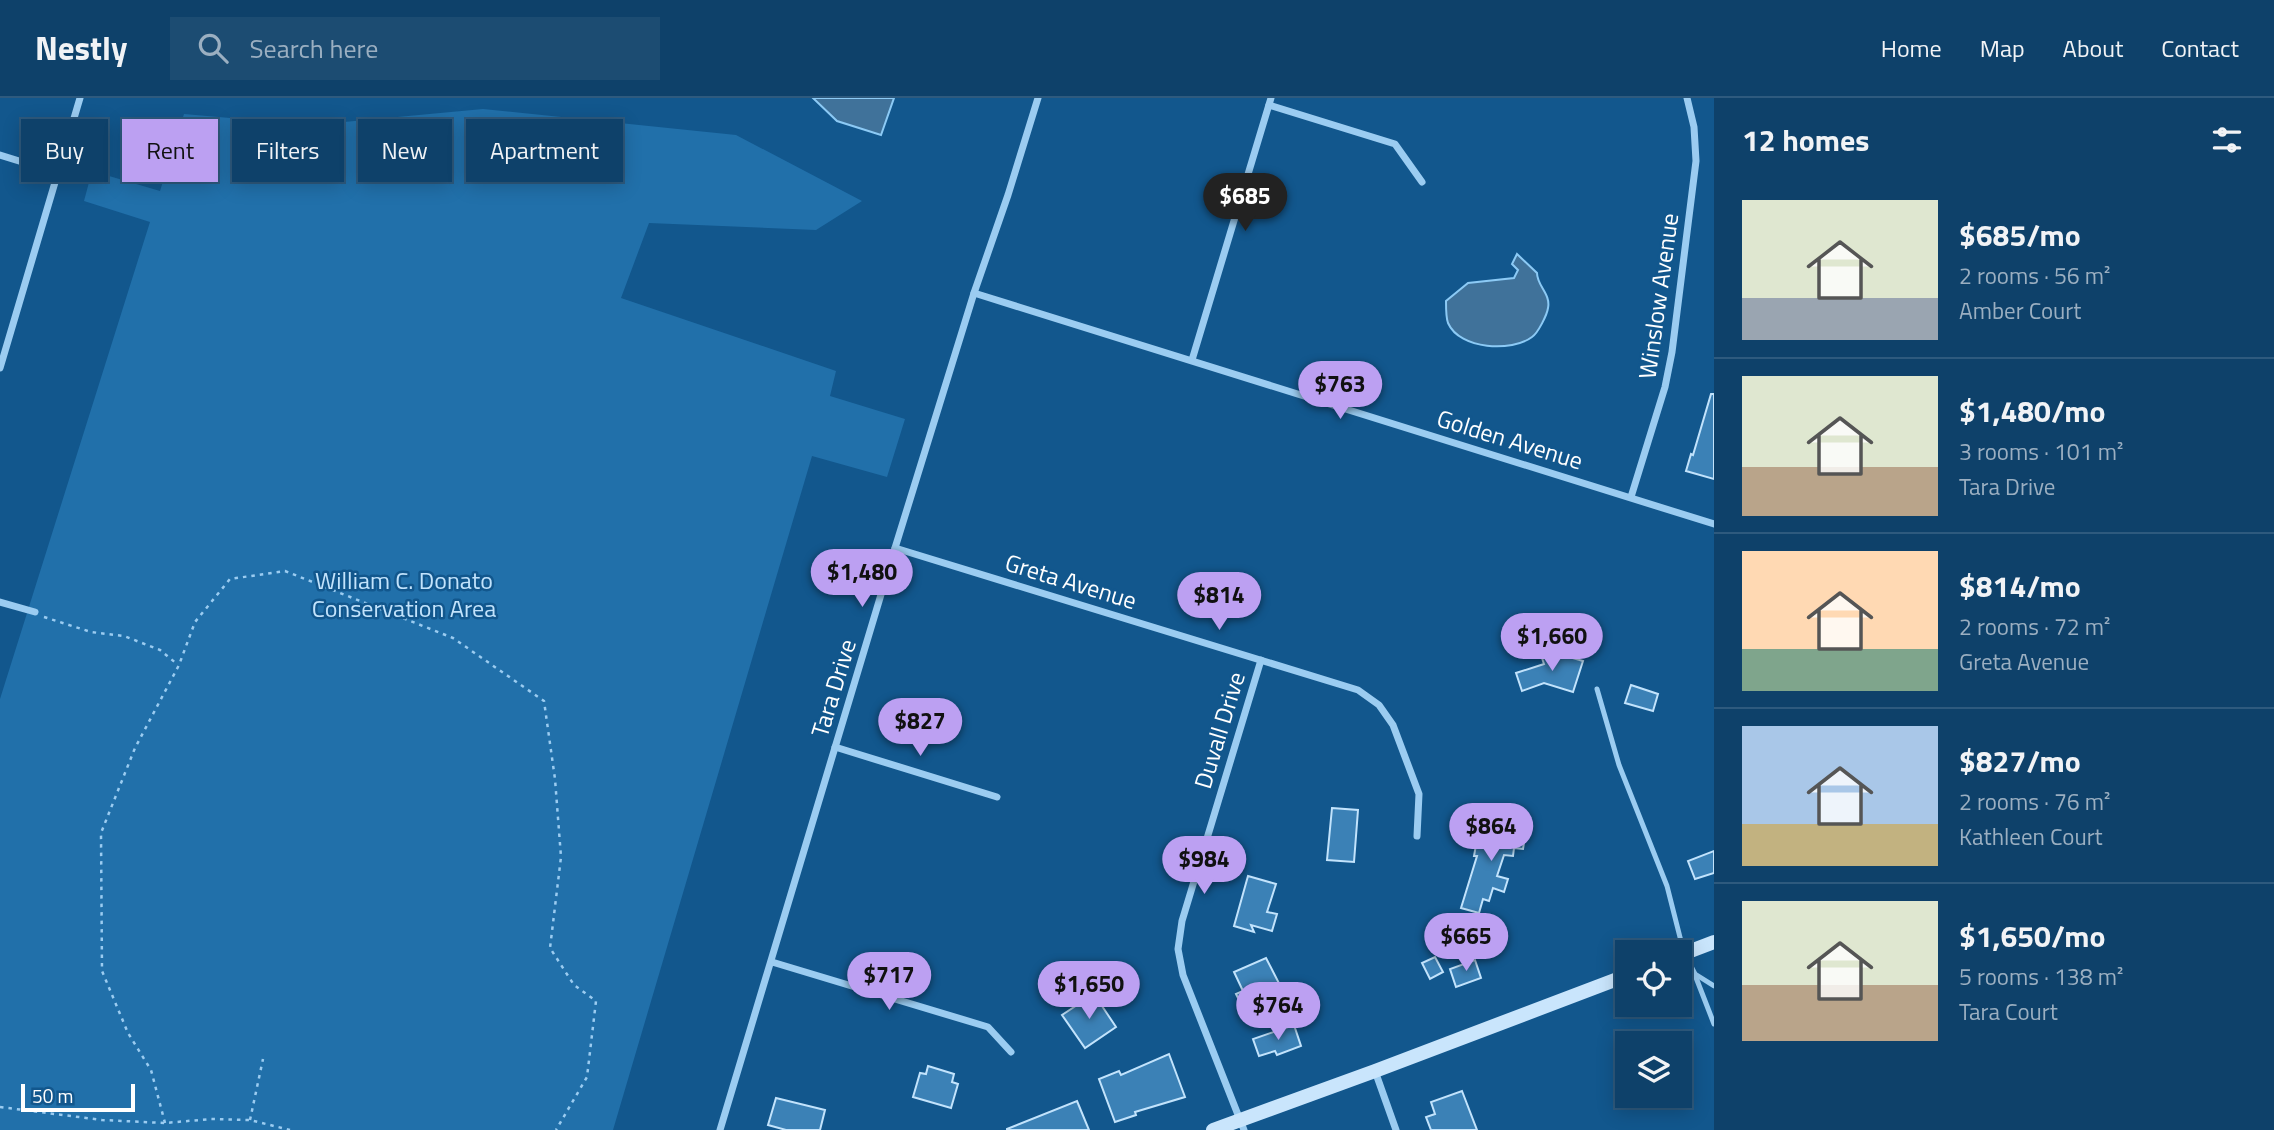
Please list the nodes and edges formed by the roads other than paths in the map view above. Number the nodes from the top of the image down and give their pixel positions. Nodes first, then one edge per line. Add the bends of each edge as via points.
1 (80, 98) edge
2 (1038, 98) edge
3 (1687, 98) edge
4 (1270, 101) edge
5 (74, 119) edge
6 (0, 155) edge
7 (21, 162) edge
8 (55, 182) edge
9 (1422, 183) dead end
10 (974, 293) junction
11 (1192, 360) junction
12 (0, 368) edge
13 (1631, 497) junction
14 (1714, 524) edge
15 (895, 548) junction
16 (0, 602) edge
17 (35, 612) road end
18 (1261, 660) junction
19 (1597, 689) dead end
20 (835, 747) junction
21 (997, 797) dead end
22 (1418, 836) dead end
23 (1679, 940) edge
24 (1714, 942) edge
25 (1692, 950) edge
26 (772, 962) junction
27 (1692, 969) edge
28 (1695, 974) junction
29 (1615, 980) edge
30 (1714, 986) edge
31 (1714, 1024) edge
32 (1010, 1052) dead end
33 (1375, 1071) junction
34 (1242, 1125) edge
35 (720, 1130) edge
36 (1213, 1130) edge
37 (1396, 1130) edge

1 - 5 street
2 - 10 street, Tara Drive
3 - 13 street, Winslow Avenue via 1696,161 1672,352
4 - 9 street via 1395,145
4 - 11 street
6 - 7 street
8 - 12 street
10 - 11 street, Golden Avenue
10 - 15 street, Tara Drive
11 - 13 street, Golden Avenue
13 - 14 street, Golden Avenue
15 - 18 street, Greta Avenue
15 - 20 street, Tara Drive
16 - 17 street
18 - 22 street, Greta Avenue via 1359,690 1379,705 1393,725 1419,794
18 - 34 street, Duvall Drive via 1182,921 1178,949 1182,975
19 - 23 lane via 1619,765 1667,886
20 - 21 street
20 - 26 street, Tara Drive
24 - 25 street
26 - 32 street via 988,1027
26 - 35 street, Tara Drive
27 - 28 lane
28 - 30 lane
28 - 31 lane
29 - 33 street
33 - 34 street
33 - 37 street
34 - 36 street

